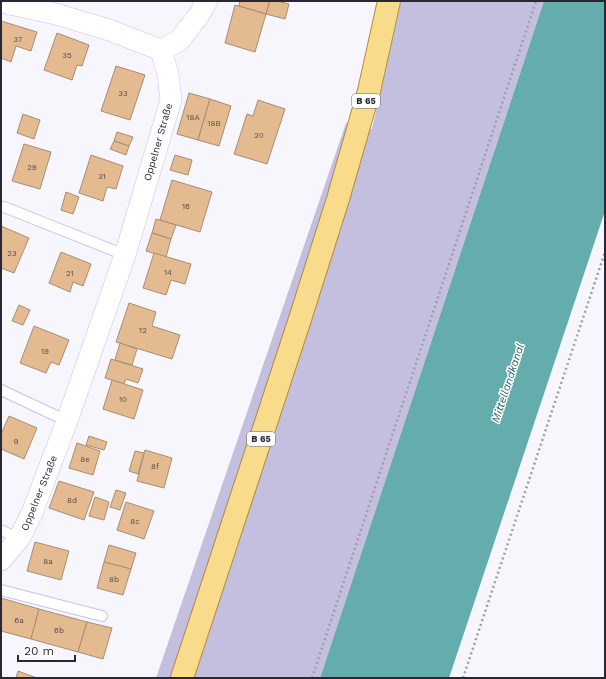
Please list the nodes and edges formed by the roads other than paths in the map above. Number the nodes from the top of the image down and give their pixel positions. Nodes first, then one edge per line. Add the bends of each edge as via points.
1 (207, 1) edge
2 (390, 1) edge
3 (1, 2) edge
4 (161, 50) junction
5 (4, 207) dead end
6 (125, 255) junction
7 (1, 390) edge
8 (67, 421) junction
9 (1, 530) edge
10 (20, 539) junction
11 (1, 560) edge
12 (1, 590) edge
13 (102, 616) dead end
14 (182, 678) edge

1 - 4 street via 199,16 179,41
2 - 14 main road, B 65 via 369,91 338,199
3 - 4 street via 56,14 109,30
4 - 6 street, Oppelner Straße via 168,74 171,100
5 - 6 lane
6 - 8 street, Oppelner Straße
7 - 8 lane
8 - 10 street, Oppelner Straße
9 - 10 lane
10 - 11 street, Oppelner Straße
12 - 13 lane

